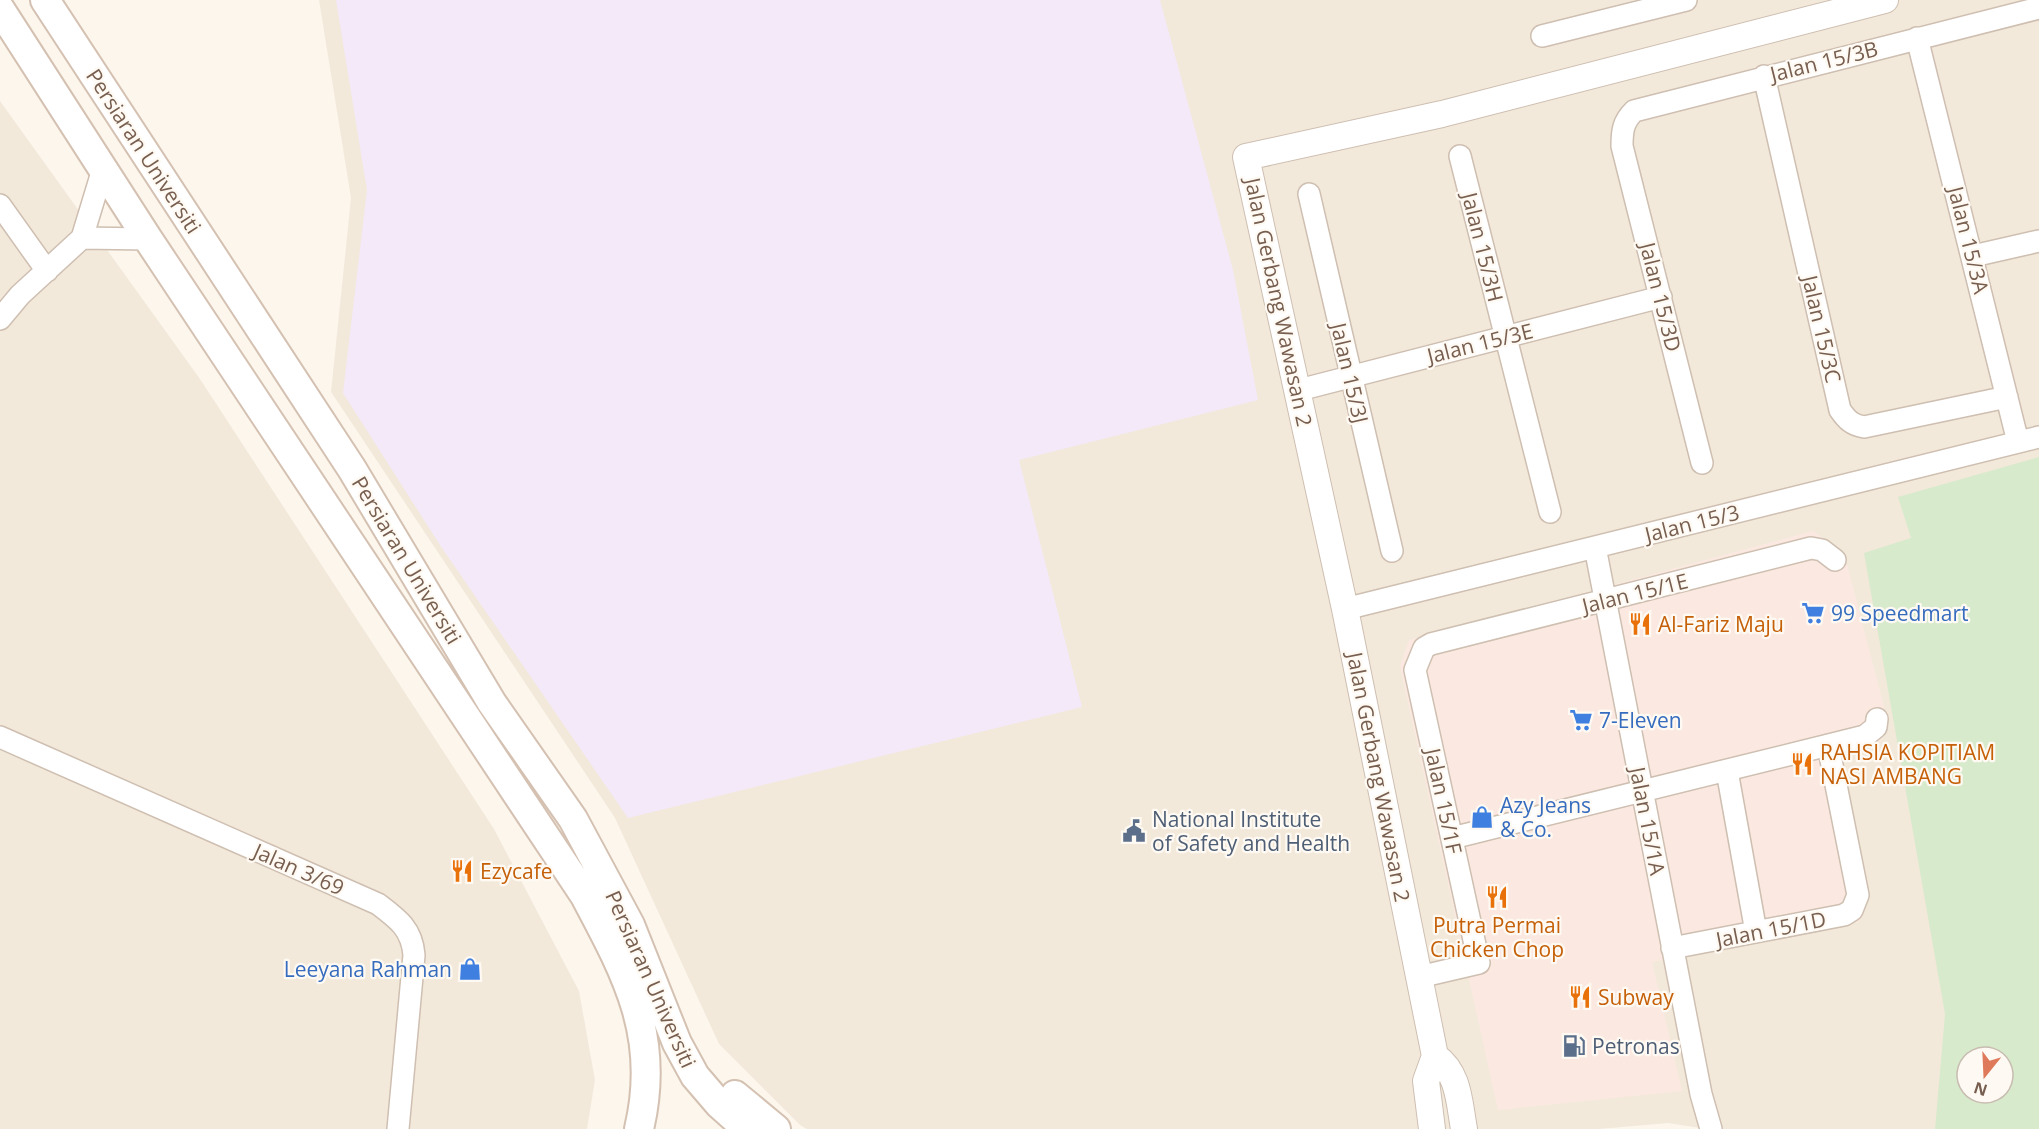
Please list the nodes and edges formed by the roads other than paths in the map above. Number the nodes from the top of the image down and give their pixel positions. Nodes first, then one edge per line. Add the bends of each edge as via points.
1 (45, 0) edge
2 (1686, 0) edge
3 (1885, 0) edge
4 (2039, 8) edge
5 (0, 9) edge
6 (1612, 9) edge
7 (1542, 36) dead end
8 (1917, 38) junction
9 (1764, 76) junction
10 (1622, 131) joint
11 (1460, 156) dead end
12 (103, 169) junction
13 (1309, 194) dead end
14 (0, 205) edge
15 (82, 238) junction
16 (148, 239) junction
17 (2039, 241) edge
18 (1973, 256) junction
19 (47, 271) junction
20 (1661, 297) junction
21 (0, 319) edge
22 (1506, 337) junction
23 (1351, 376) junction
24 (1299, 390) junction
25 (2007, 397) junction
26 (2039, 437) edge
27 (2018, 442) junction
28 (1702, 463) dead end
29 (1550, 512) dead end
30 (1595, 547) junction
31 (1392, 551) dead end
32 (1835, 560) dead end
33 (1605, 600) junction
34 (1345, 609) junction
35 (1431, 644) joint
36 (1877, 718) dead end
37 (0, 738) edge
38 (1828, 745) junction
39 (1727, 771) junction
40 (1642, 792) junction
41 (573, 819) junction
42 (539, 825) junction
43 (1452, 838) junction
44 (1756, 932) junction
45 (1672, 948) junction
46 (1419, 977) junction
47 (1435, 1056) junction
48 (1701, 1095) junction
49 (398, 1129) edge
50 (622, 1129) edge
51 (639, 1129) edge
52 (747, 1129) edge
53 (776, 1129) edge
54 (1432, 1129) edge
55 (1464, 1129) edge
56 (1693, 1129) edge
57 (1711, 1129) edge

1 - 41 main road, Persiaran Universiti via 352,469 492,703
2 - 6 street
3 - 24 street, Jalan Gerbang Wawasan 2 via 1442,114 1246,157
4 - 8 street, Jalan 15/3B
5 - 12 main road, Persiaran Universiti
6 - 7 street
8 - 9 street, Jalan 15/3B
8 - 18 street, Jalan 15/3A
9 - 10 street, Jalan 15/3B via 1634,111 1626,118
9 - 25 street, Jalan 15/3C via 1840,410 1845,417 1864,427
10 - 20 street, Jalan 15/3D via 1622,146
11 - 22 street, Jalan 15/3H
12 - 15 street
12 - 16 main road, Persiaran Universiti
13 - 23 street, Jalan 15/3J
14 - 19 street
15 - 16 street
15 - 19 street
16 - 42 main road, Persiaran Universiti
17 - 18 street
18 - 25 street, Jalan 15/3A
19 - 21 street
20 - 22 street, Jalan 15/3E
20 - 28 street, Jalan 15/3D
22 - 23 street, Jalan 15/3E
22 - 29 street, Jalan 15/3H
23 - 24 street, Jalan 15/3E
23 - 31 street, Jalan 15/3J
24 - 34 street, Jalan Gerbang Wawasan 2
25 - 27 street, Jalan 15/3A
26 - 27 street, Jalan 15/3
27 - 30 street, Jalan 15/3
30 - 33 street, Jalan 15/1A
30 - 34 street, Jalan 15/3
32 - 33 street, Jalan 15/1E via 1822,550 1811,548
33 - 35 street, Jalan 15/1E
33 - 40 street, Jalan 15/1A
34 - 46 street, Jalan Gerbang Wawasan 2
35 - 43 street, Jalan 15/1F via 1424,648 1415,670
36 - 38 street via 1871,733
37 - 49 street, Jalan 3/69 via 378,904 406,927 414,955
38 - 39 street
38 - 44 street, Jalan 15/1D via 1858,895 1852,910 1844,915
39 - 40 street
39 - 44 street
40 - 43 street
40 - 45 street, Jalan 15/1A
41 - 52 main road, Persiaran Universiti via 630,925 686,1060 719,1104
41 - 53 main road via 633,901 677,1010 697,1046 730,1090
42 - 50 main road via 602,959 624,1026 629,1077
42 - 51 main road, Persiaran Universiti via 585,896 625,971 645,1042 645,1102
43 - 46 street, Jalan 15/1F via 1479,963
44 - 45 street, Jalan 15/1D
45 - 48 street, Jalan 15/1A
46 - 47 street, Jalan Gerbang Wawasan 2
47 - 54 street, Jalan Gerbang Wawasan 2 via 1426,1081
47 - 55 street, Jalan Gerbang Wawasan 2 via 1448,1066 1455,1082
48 - 56 street, Jalan 15/1A
48 - 57 street, Jalan 15/1A

